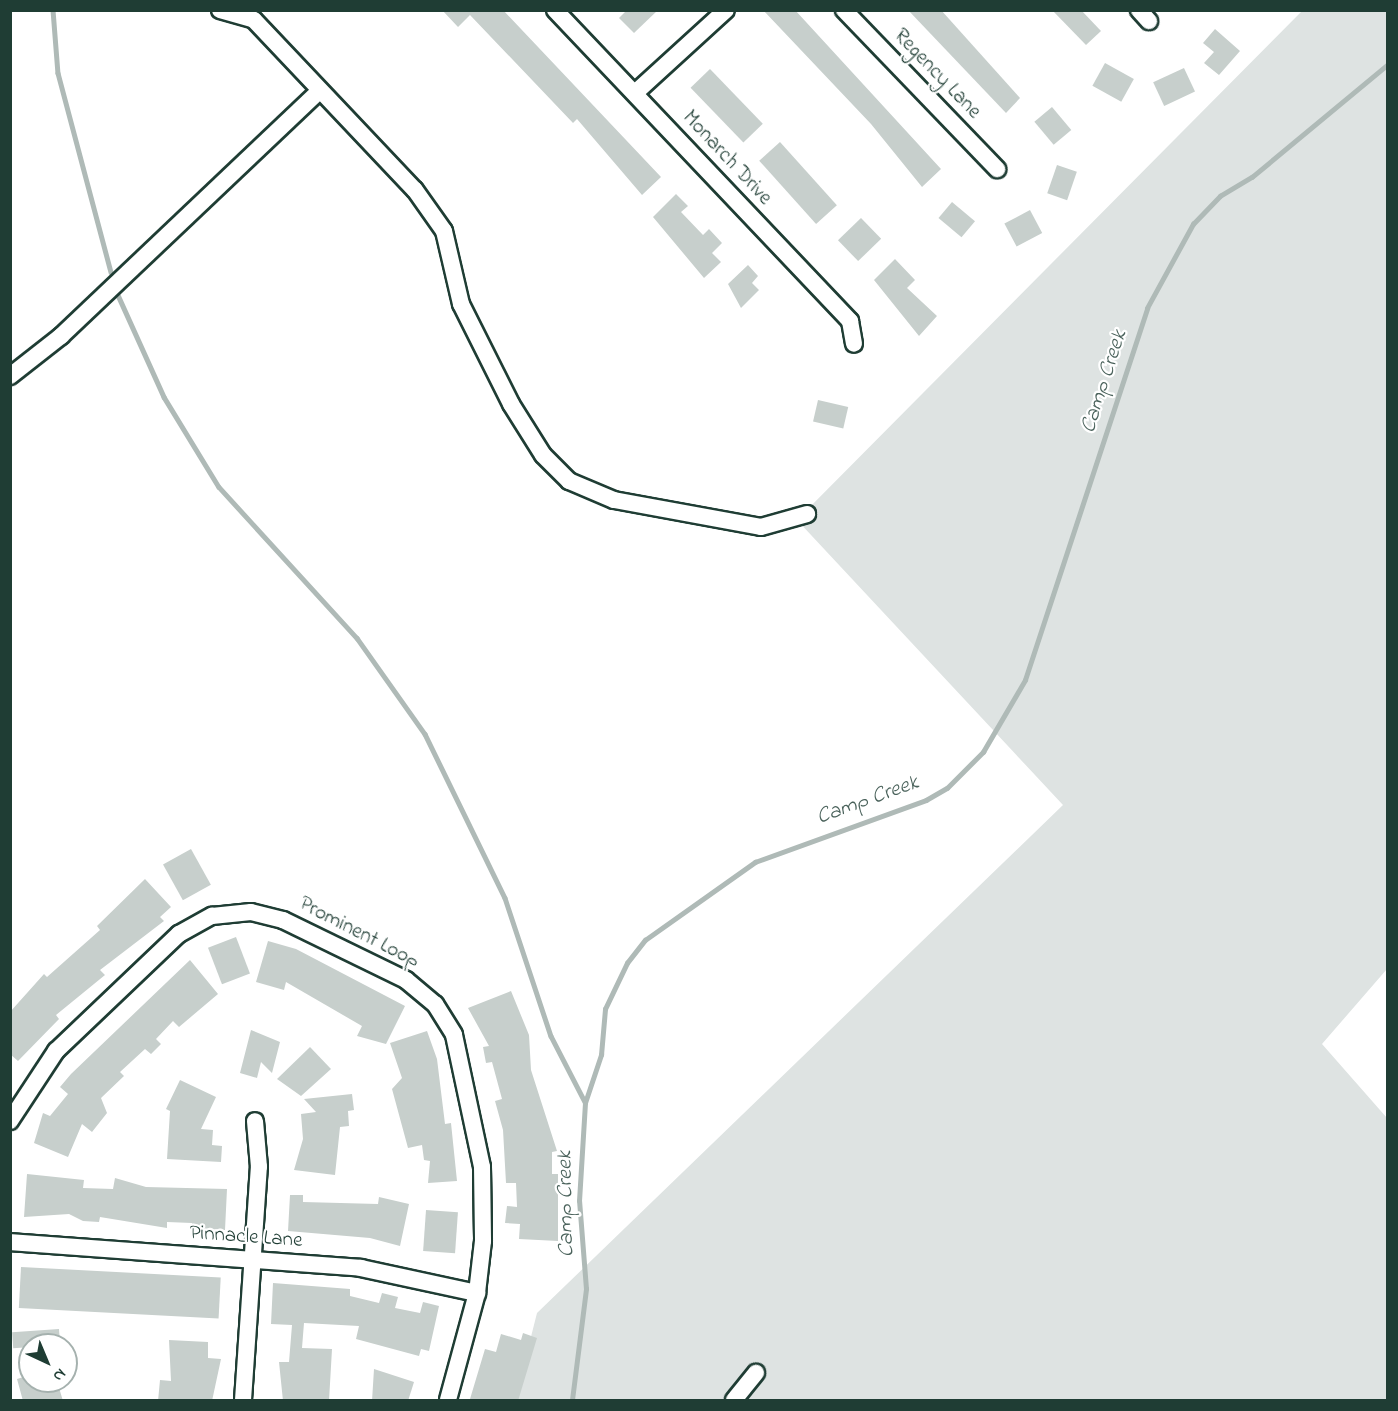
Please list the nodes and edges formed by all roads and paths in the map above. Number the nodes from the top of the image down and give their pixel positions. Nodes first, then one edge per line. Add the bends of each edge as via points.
1 (220, 10) edge
2 (555, 10) edge
3 (726, 10) edge
4 (844, 10) edge
5 (319, 91) junction
6 (635, 93) junction
7 (997, 169) dead end
8 (854, 344) dead end
9 (10, 376) edge
10 (807, 514) dead end
11 (10, 1120) edge
12 (255, 1121) dead end
13 (10, 1242) edge
14 (252, 1260) junction
15 (477, 1293) junction
16 (756, 1373) dead end
17 (243, 1401) edge
18 (448, 1401) edge
19 (734, 1401) edge

1 - 5 street via 254,20
2 - 6 street, Monarch Drive
3 - 6 street
4 - 7 street, Regency Lane
5 - 9 street via 61,336
5 - 10 street via 415,190 444,231 461,304 511,404 543,454 569,481 614,500 761,528
6 - 8 street, Monarch Drive via 849,321
11 - 15 street, Prominent Loop via 48,1059 179,934 224,913 284,920 406,980 435,1004 449,1025 482,1167 483,1241
12 - 14 street via 259,1167
13 - 14 street, Pinnacle Lane
14 - 15 street, Pinnacle Lane via 375,1270
14 - 17 street
15 - 18 street, Prominent Loop
16 - 19 street

